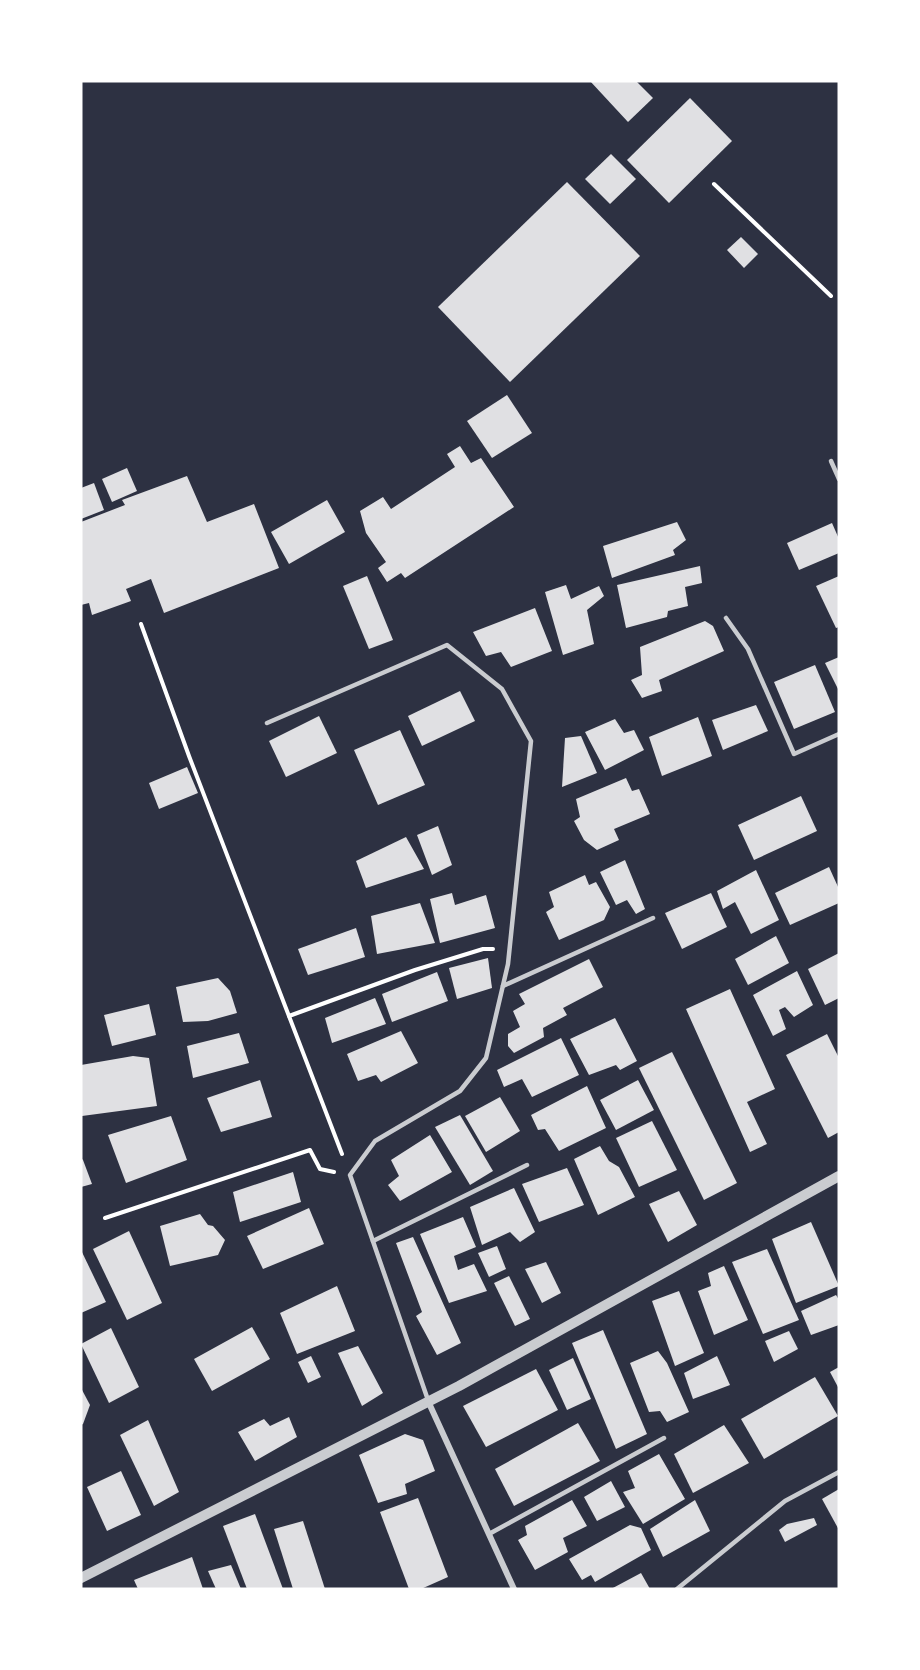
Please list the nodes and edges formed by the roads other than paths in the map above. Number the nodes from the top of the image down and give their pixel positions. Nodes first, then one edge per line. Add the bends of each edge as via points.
1 (831, 461) dead end
2 (839, 479) edge
3 (726, 618) dead end
4 (267, 723) dead end
5 (839, 734) edge
6 (652, 918) dead end
7 (503, 986) junction
8 (527, 1165) dead end
9 (839, 1176) edge
10 (373, 1241) junction
11 (428, 1400) junction
12 (664, 1438) dead end
13 (839, 1472) edge
14 (489, 1534) junction
15 (81, 1578) edge
16 (514, 1589) edge
17 (677, 1589) edge

1 - 2 lane
3 - 5 lane via 748,649 794,754
4 - 7 lane via 447,645 502,689 531,741
6 - 7 lane
7 - 10 lane via 486,1058 460,1091 375,1142 350,1174
8 - 10 lane
9 - 11 street
10 - 11 lane
11 - 14 street
11 - 15 street
12 - 14 lane
13 - 17 lane via 784,1500
14 - 16 street

